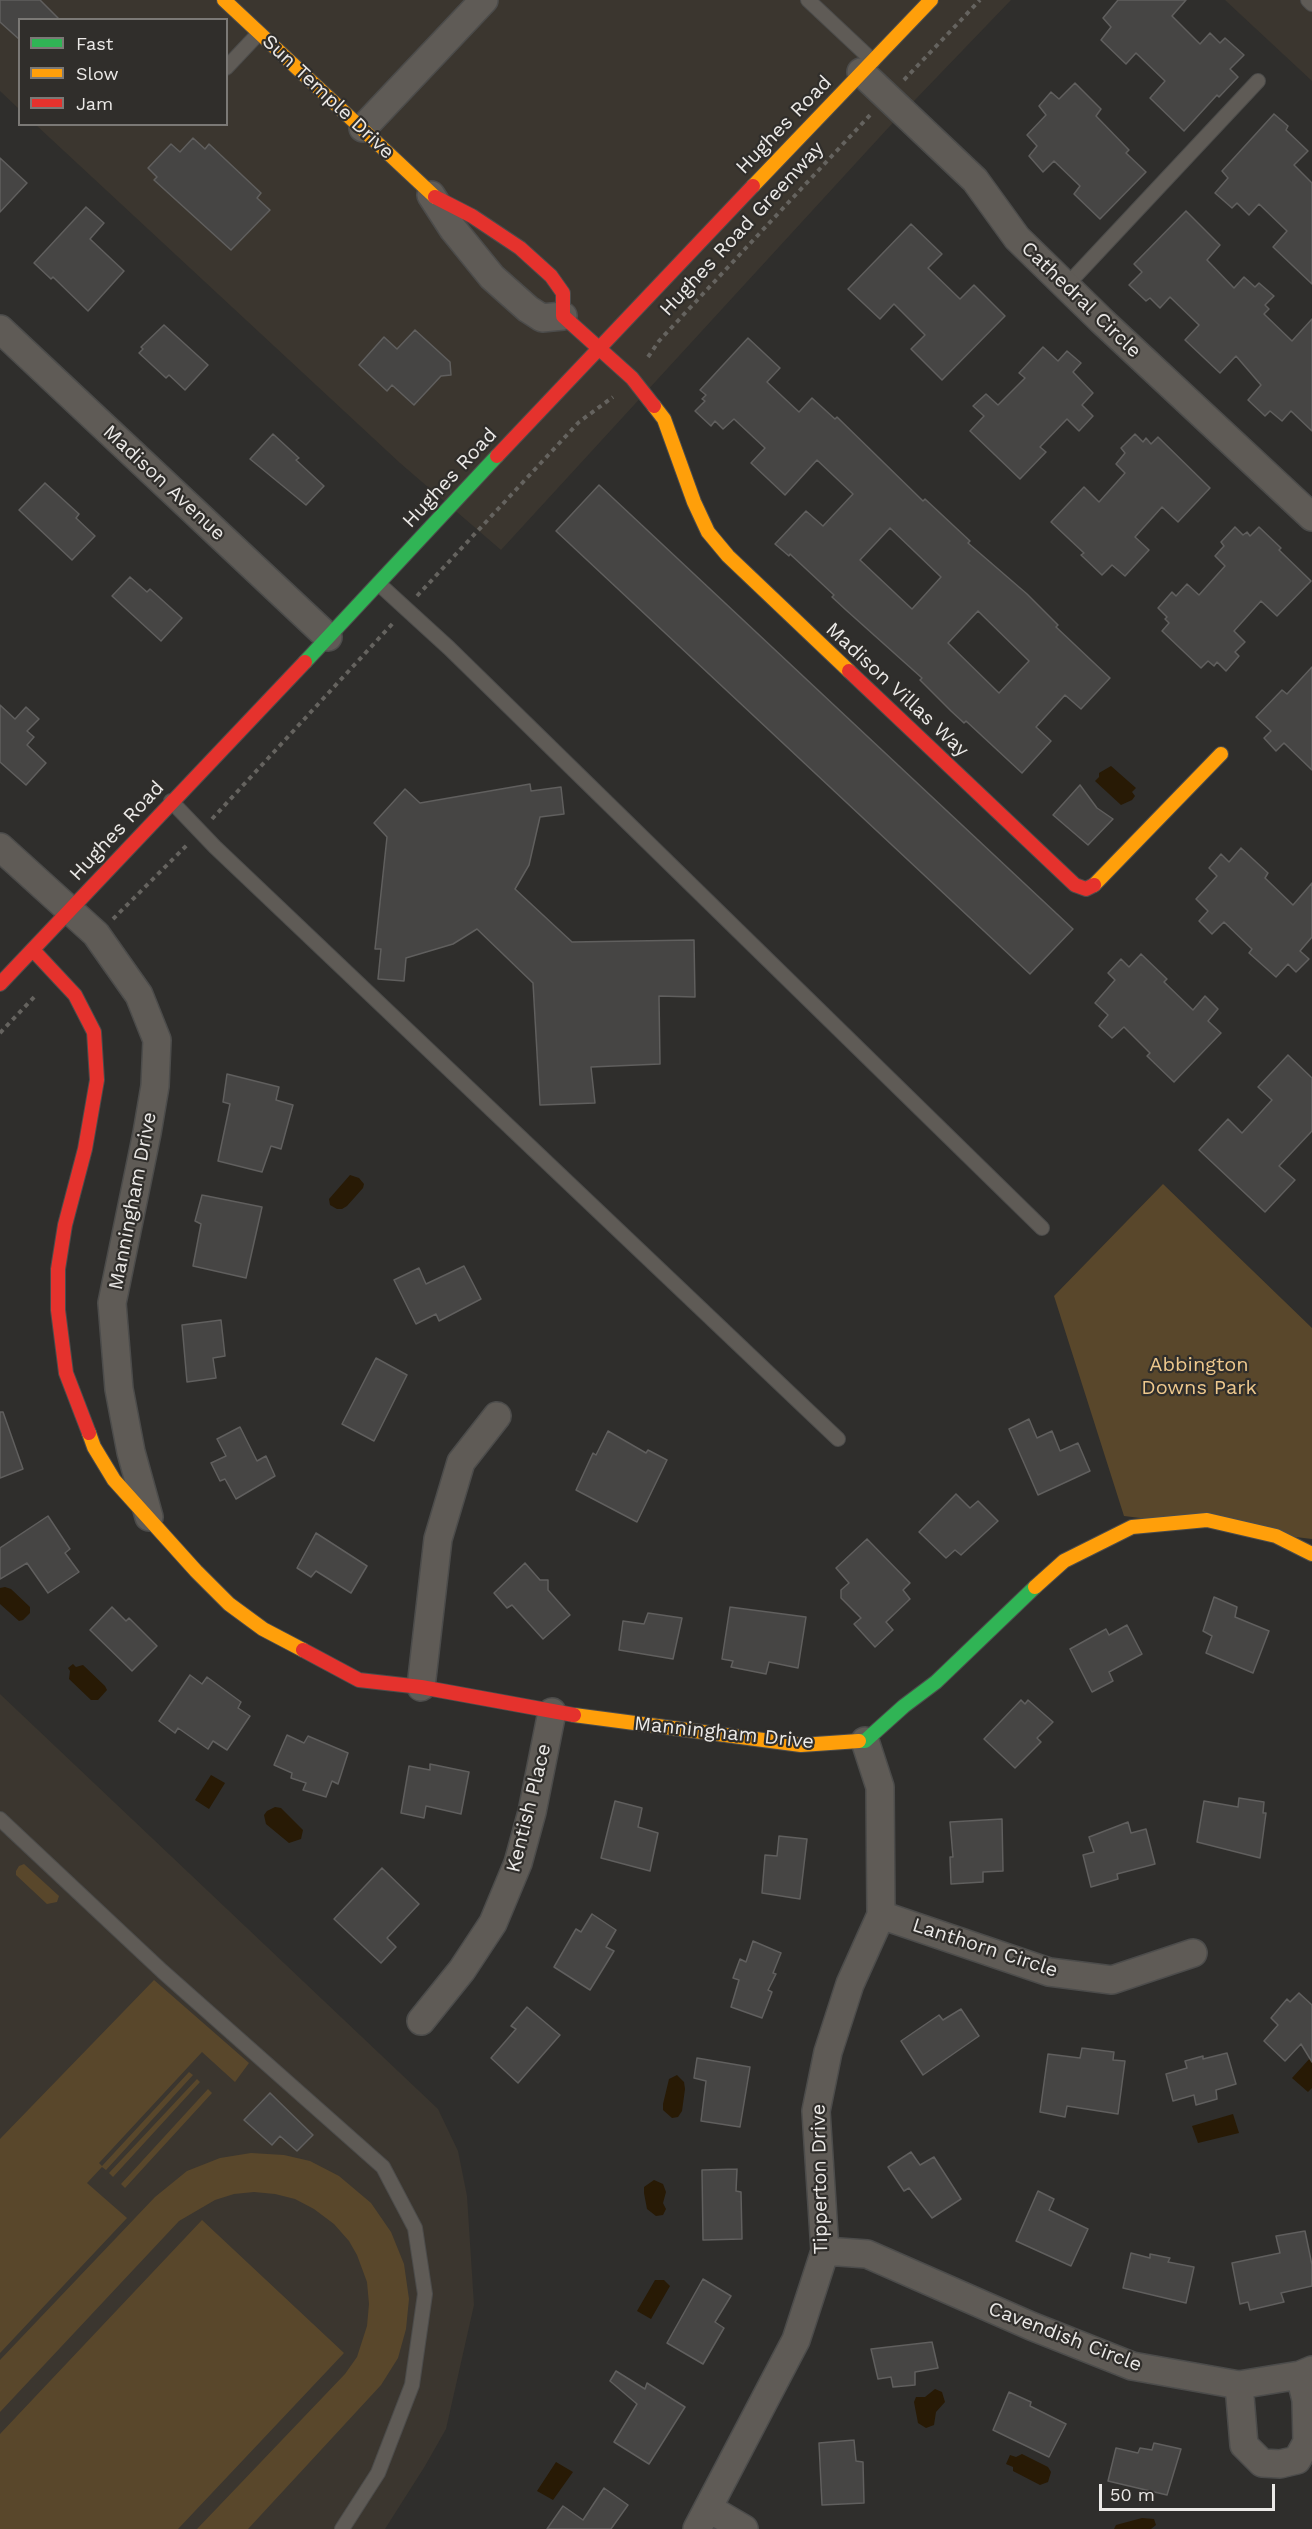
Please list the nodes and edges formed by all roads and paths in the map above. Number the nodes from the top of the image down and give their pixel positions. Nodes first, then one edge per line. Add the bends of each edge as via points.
1 (224, 0) edge
2 (484, 0) edge
3 (808, 0) edge
4 (931, 0) edge
5 (980, 0) edge
6 (1308, 0) edge
7 (1312, 4) edge
8 (237, 12) junction
9 (228, 21) edge
10 (259, 33) junction
11 (228, 66) edge
12 (867, 67) junction
13 (913, 71) dead end
14 (1258, 81) dead end
15 (864, 121) dead end
16 (363, 128) junction
17 (431, 195) junction
18 (1066, 286) junction
19 (563, 316) junction
20 (0, 329) edge
21 (599, 346) junction
22 (645, 361) dead end
23 (620, 392) dead end
24 (1312, 517) edge
25 (379, 584) junction
26 (421, 592) dead end
27 (388, 628) dead end
28 (328, 637) junction
29 (1221, 753) dead end
30 (171, 801) junction
31 (220, 810) dead end
32 (188, 844) dead end
33 (0, 847) edge
34 (70, 910) junction
35 (112, 920) dead end
36 (33, 950) junction
37 (0, 984) edge
38 (40, 991) dead end
39 (0, 1033) edge
40 (1042, 1228) dead end
41 (497, 1416) dead end
42 (838, 1439) dead end
43 (150, 1517) junction
44 (1312, 1554) edge
45 (421, 1687) junction
46 (552, 1712) junction
47 (865, 1742) junction
48 (0, 1819) edge
49 (881, 1915) junction
50 (1193, 1953) dead end
51 (421, 2021) dead end
52 (825, 2252) junction
53 (1306, 2372) edge
54 (1239, 2385) junction
55 (702, 2519) edge
56 (342, 2529) edge
57 (744, 2529) edge

1 - 8 street, Sun Temple Drive
2 - 16 street
3 - 12 lane
4 - 12 street, Hughes Road
5 - 13 path
6 - 7 lane
8 - 9 lane
8 - 10 street, Sun Temple Drive
10 - 11 lane
10 - 16 street, Sun Temple Drive
12 - 18 street, Cathedral Circle via 975,180 1017,238
12 - 21 street, Hughes Road
14 - 18 lane
15 - 22 path, Hughes Road Greenway via 673,325
16 - 17 street, Sun Temple Drive
17 - 19 street, Sun Temple Drive via 492,277 542,318
17 - 19 street, Sun Temple Drive via 472,216 551,276 563,293
18 - 24 street, Cathedral Circle
19 - 21 street
20 - 28 street, Madison Avenue
21 - 25 street, Hughes Road
21 - 29 street, Madison Villas Way via 632,378 664,419 708,532 728,556 1076,885 1086,889 1095,885
23 - 26 path via 579,422
25 - 28 street, Hughes Road
25 - 40 lane
27 - 31 path
28 - 30 street, Hughes Road
30 - 34 street, Hughes Road
30 - 42 lane
32 - 35 path
33 - 34 street, Manningham Drive
34 - 36 street, Hughes Road
34 - 43 street, Manningham Drive via 96,934 117,962 139,995 157,1040 147,1133 112,1303 119,1389 131,1452
36 - 37 street, Hughes Road
36 - 43 street, Manningham Drive via 75,995 94,1032 97,1080 58,1269 57,1310 66,1373 94,1447 114,1479
38 - 39 path
41 - 45 street via 461,1462 438,1539
43 - 45 street, Manningham Drive via 230,1604 263,1629 359,1680
44 - 47 street via 1276,1536 1207,1520 1132,1527 1064,1561 936,1682
45 - 46 street, Manningham Drive
46 - 47 street, Manningham Drive via 801,1745
46 - 51 street, Kentish Place via 518,1863 493,1923
47 - 49 street, Tipperton Drive via 880,1787
48 - 56 lane via 162,1971 383,2167 415,2228 425,2294 412,2385 378,2474
49 - 50 street, Lanthorn Circle via 1049,1972 1112,1980
49 - 52 street, Tipperton Drive via 850,1984 828,2052 816,2111
52 - 54 street, Cavendish Circle via 867,2254 1132,2366
52 - 55 street, Tipperton Drive via 796,2340
53 - 54 street, Cavendish Circle
53 - 54 street via 1307,2442 1297,2460 1280,2464 1262,2463 1244,2445
55 - 57 street

